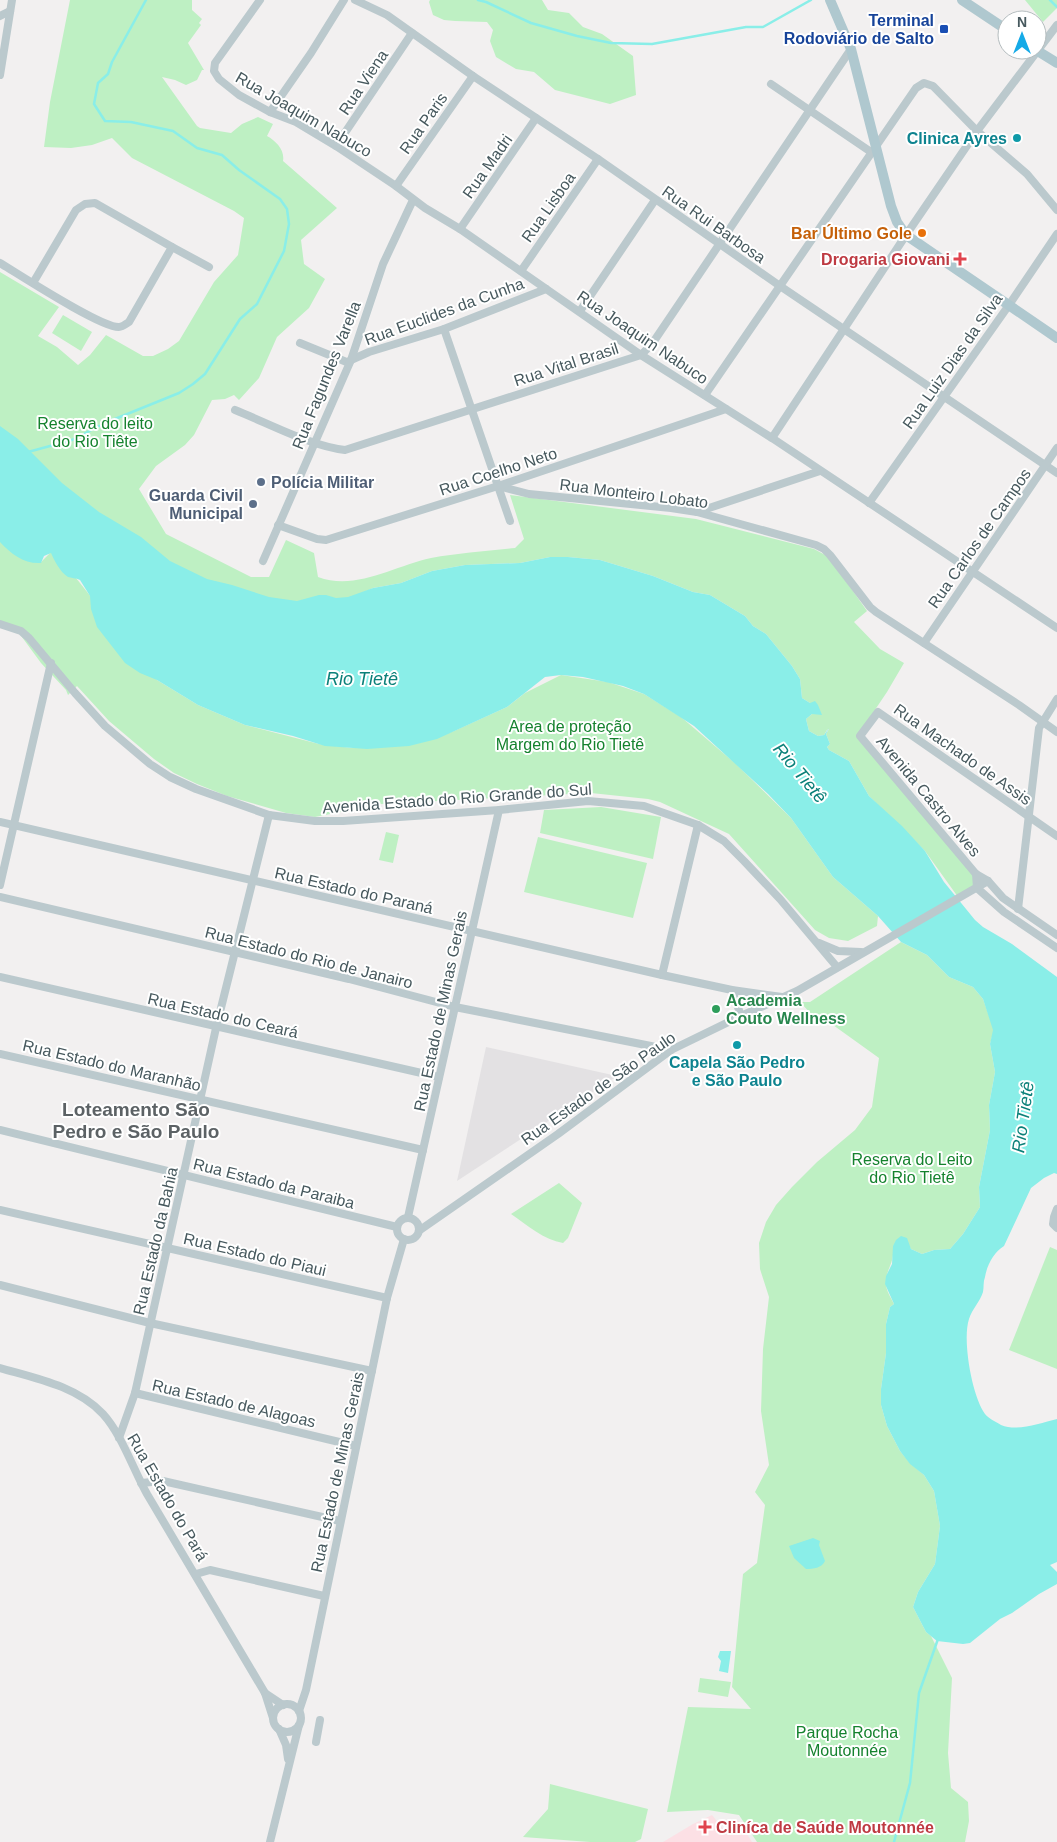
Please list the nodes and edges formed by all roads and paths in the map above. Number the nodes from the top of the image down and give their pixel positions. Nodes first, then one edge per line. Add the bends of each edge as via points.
1 (12, 0) edge
2 (260, 0) edge
3 (344, 0) edge
4 (355, 0) edge
5 (962, 0) edge
6 (831, 1) edge
7 (10, 11) junction
8 (0, 16) edge
9 (997, 23) edge
10 (1057, 25) edge
11 (412, 33) junction
12 (1047, 38) edge
13 (850, 49) junction
14 (1030, 60) edge
15 (0, 75) edge
16 (473, 76) junction
17 (771, 84) dead end
18 (809, 109) junction
19 (270, 112) junction
20 (536, 118) junction
21 (977, 131) junction
22 (336, 146) junction
23 (874, 148) junction
24 (598, 159) junction
25 (396, 186) junction
26 (413, 200) junction
27 (656, 200) junction
28 (1057, 210) edge
29 (460, 229) junction
30 (1057, 234) edge
31 (906, 235) junction
32 (720, 245) junction
33 (172, 247) junction
34 (0, 263) edge
35 (209, 267) dead end
36 (521, 271) junction
37 (33, 283) junction
38 (780, 286) junction
39 (546, 289) junction
40 (1009, 305) junction
41 (580, 311) junction
42 (444, 329) junction
43 (844, 329) junction
44 (1057, 338) edge
45 (300, 343) dead end
46 (641, 354) junction
47 (350, 361) junction
48 (705, 395) junction
49 (944, 397) junction
50 (726, 409) junction
51 (235, 410) dead end
52 (471, 410) junction
53 (772, 438) junction
54 (314, 443) junction
55 (1057, 448) edge
56 (1046, 466) junction
57 (820, 471) junction
58 (1057, 473) edge
59 (498, 486) junction
60 (869, 504) junction
61 (697, 512) junction
62 (510, 522) dead end
63 (278, 525) junction
64 (263, 561) dead end
65 (973, 571) junction
66 (0, 624) edge
67 (1057, 628) edge
68 (924, 643) junction
69 (51, 663) junction
70 (1057, 699) edge
71 (878, 712) joint
72 (1042, 722) junction
73 (1057, 732) edge
74 (500, 810) junction
75 (268, 815) junction
76 (1029, 817) junction
77 (0, 822) edge
78 (14, 825) junction
79 (698, 825) junction
80 (1057, 836) edge
81 (976, 874) junction
82 (252, 880) junction
83 (988, 881) junction
84 (0, 885) edge
85 (977, 888) junction
86 (0, 897) edge
87 (1018, 909) junction
88 (471, 931) junction
89 (1057, 935) edge
90 (813, 940) junction
91 (1057, 948) edge
92 (838, 951) junction
93 (862, 952) junction
94 (235, 953) junction
95 (839, 965) junction
96 (662, 975) junction
97 (0, 977) edge
98 (732, 990) junction
99 (782, 997) junction
100 (455, 1007) junction
101 (741, 1016) junction
102 (216, 1028) junction
103 (671, 1050) junction
104 (0, 1054) edge
105 (439, 1077) junction
106 (201, 1100) junction
107 (0, 1130) edge
108 (423, 1150) junction
109 (184, 1175) junction
110 (0, 1210) edge
111 (1057, 1210) edge
112 (408, 1217) junction
113 (397, 1227) junction
114 (1057, 1228) edge
115 (420, 1230) junction
116 (404, 1239) junction
117 (167, 1249) junction
118 (0, 1285) edge
119 (387, 1298) junction
120 (150, 1323) junction
121 (0, 1368) edge
122 (372, 1371) junction
123 (135, 1393) junction
124 (119, 1438) junction
125 (356, 1446) junction
126 (141, 1483) junction
127 (340, 1521) junction
128 (196, 1574) junction
129 (324, 1596) junction
130 (265, 1693) junction
131 (283, 1705) junction
132 (299, 1711) junction
133 (273, 1718) junction
134 (320, 1720) dead end
135 (299, 1725) junction
136 (279, 1729) junction
137 (316, 1742) dead end
138 (288, 1763) junction
139 (270, 1842) edge

1 - 7 street
2 - 19 street, Rua Joaquim Nabuco via 220,55 214,70 219,79 239,96
3 - 19 street
4 - 11 street, Rua Rui Barbosa via 388,15
5 - 9 main road
6 - 13 main road
7 - 8 street
7 - 15 street
10 - 12 street
11 - 16 street, Rua Rui Barbosa
11 - 22 street, Rua Viena
13 - 18 street, Rua Vital Brasil
13 - 23 main road
14 - 21 street
16 - 20 street, Rua Rui Barbosa
16 - 25 street, Rua Paris
17 - 18 street
18 - 23 street
18 - 32 street, Rua Vital Brasil
19 - 22 street, Rua Joaquim Nabuco via 296,122
20 - 24 street, Rua Rui Barbosa
20 - 29 street, Rua Madri
21 - 23 street via 933,86 924,83 916,88
21 - 28 street via 1027,174
21 - 31 street
22 - 25 street, Rua Joaquim Nabuco
23 - 31 main road via 891,206
23 - 38 street
24 - 27 street, Rua Rui Barbosa
24 - 36 street, Rua Lisboa
25 - 26 street, Rua Joaquim Nabuco
26 - 29 street, Rua Joaquim Nabuco
26 - 47 street, Rua Fagundes Varella via 383,264
27 - 32 street, Rua Rui Barbosa
27 - 41 street
29 - 36 street, Rua Joaquim Nabuco
30 - 40 street, Rua Luiz Dias da Silva
31 - 40 main road
31 - 43 street
32 - 38 street, Rua Rui Barbosa
32 - 46 street, Rua Vital Brasil via 652,344
33 - 35 street
33 - 37 street via 95,203 85,204 76,210
33 - 37 street via 129,322 120,327 104,324
34 - 37 street
36 - 39 street, Rua Joaquim Nabuco
38 - 43 street, Rua Rui Barbosa
38 - 48 street
39 - 41 street, Rua Joaquim Nabuco
39 - 42 street, Rua Euclides da Cunha
40 - 44 main road
40 - 49 street, Rua Luiz Dias da Silva
41 - 46 street, Rua Joaquim Nabuco
42 - 47 street, Rua Euclides da Cunha
42 - 52 street
43 - 49 street, Rua Rui Barbosa
43 - 53 street
45 - 47 street
46 - 48 street, Rua Joaquim Nabuco
46 - 52 street, Rua Vital Brasil
47 - 54 street, Rua Fagundes Varella
48 - 50 street, Rua Joaquim Nabuco
49 - 56 street, Rua Rui Barbosa
49 - 60 street, Rua Luiz Dias da Silva
50 - 53 street, Rua Joaquim Nabuco
50 - 59 street, Rua Coelho Neto
51 - 54 street, Rua Vital Brasil
52 - 54 street, Rua Vital Brasil via 346,450
52 - 59 street
53 - 57 street, Rua Joaquim Nabuco
54 - 63 street, Rua Fagundes Varella
55 - 56 street, Rua Carlos de Campos
56 - 58 street, Rua Rui Barbosa
56 - 65 street, Rua Carlos de Campos
57 - 60 street, Rua Joaquim Nabuco
57 - 61 street
59 - 61 street, Rua Monteiro Lobato via 530,494
59 - 62 street
59 - 63 street, Rua Coelho Neto via 326,540
60 - 65 street, Rua Joaquim Nabuco
61 - 68 street, Rua Monteiro Lobato via 824,549 870,607
63 - 64 street, Rua Fagundes Varella
65 - 67 street, Rua Joaquim Nabuco
65 - 68 street, Rua Carlos de Campos
66 - 69 street, Avenida Estado do Rio Grande do Sul via 25,634
68 - 72 street, Rua Monteiro Lobato
69 - 75 street, Avenida Estado do Rio Grande do Sul via 105,726 150,764 196,789
69 - 78 street
70 - 72 street
71 - 76 street, Rua Machado de Assis
71 - 81 street, Avenida Castro Alves via 860,736
72 - 73 street, Rua Monteiro Lobato
72 - 76 street
74 - 75 street, Avenida Estado do Rio Grande do Sul via 315,821
74 - 79 street, Avenida Estado do Rio Grande do Sul via 588,801 615,802 644,806
74 - 88 street, Rua Estado de Minas Gerais
75 - 82 street, Rua Estado da Bahia
76 - 80 street, Rua Machado de Assis
76 - 87 street
77 - 78 street, Rua Estado do Paraná
78 - 82 street, Rua Estado do Paraná
78 - 84 street
79 - 90 street, Avenida Estado do Rio Grande do Sul via 724,841
79 - 96 street
81 - 83 street, Avenida Castro Alves
81 - 85 street, Avenida Castro Alves
82 - 88 street, Rua Estado do Paraná
82 - 94 street, Rua Estado da Bahia
83 - 85 street, Rua Estado de São Paulo
83 - 87 street, Avenida Castro Alves
85 - 91 street via 1004,912
85 - 93 street, Rua Estado de São Paulo
86 - 94 street, Rua Estado do Rio de Janairo
87 - 89 street, Avenida Castro Alves
88 - 96 street, Rua Estado do Paraná
88 - 100 street, Rua Estado de Minas Gerais
90 - 92 street, Avenida Estado do Rio Grande do Sul
90 - 95 street, Avenida Estado do Rio Grande do Sul
92 - 93 street, Avenida Estado do Rio Grande do Sul
92 - 95 street
93 - 95 street, Rua Estado de São Paulo
94 - 100 street, Rua Estado do Rio de Janairo
94 - 102 street, Rua Estado da Bahia
95 - 99 street, Rua Estado de São Paulo
96 - 98 street, Rua Estado do Paraná
97 - 102 street, Rua Estado do Ceará
98 - 99 street, Rua Estado do Paraná
98 - 101 street
99 - 101 street, Rua Estado de São Paulo
100 - 103 street, Rua Estado do Rio de Janairo
100 - 105 street, Rua Estado de Minas Gerais
101 - 103 street, Rua Estado de São Paulo
102 - 105 street, Rua Estado do Ceará
102 - 106 street, Rua Estado da Bahia
103 - 115 street, Rua Estado de São Paulo
104 - 106 street, Rua Estado do Maranhão
105 - 108 street, Rua Estado de Minas Gerais
106 - 108 street, Rua Estado do Maranhão
106 - 109 street, Rua Estado da Bahia
107 - 109 street, Rua Estado da Paraiba
108 - 112 street, Rua Estado de Minas Gerais
109 - 113 street, Rua Estado da Paraiba
109 - 117 street, Rua Estado da Bahia
110 - 117 street, Rua Estado do Piaui
111 - 114 street via 1053,1224
112 - 113 street via 400,1220
112 - 115 street via 415,1220
113 - 116 street via 398,1234
115 - 116 street via 413,1239
116 - 119 street, Rua Estado de Minas Gerais
117 - 119 street, Rua Estado do Piaui
117 - 120 street, Rua Estado da Bahia
118 - 120 street
119 - 122 street, Rua Estado de Minas Gerais
120 - 122 street
120 - 123 street, Rua Estado da Bahia
121 - 124 street, Rua Estado do Pará via 76,1394 103,1414
122 - 125 street, Rua Estado de Minas Gerais
123 - 124 street, Rua Estado da Bahia
123 - 125 street, Rua Estado de Alagoas
124 - 126 street, Rua Estado do Pará
125 - 127 street, Rua Estado de Minas Gerais
126 - 127 street via 163,1481
126 - 128 street, Rua Estado do Pará
127 - 129 street, Rua Estado de Minas Gerais
128 - 129 street via 210,1570
128 - 130 street, Rua Estado do Pará
129 - 132 street, Rua Estado de Minas Gerais
130 - 131 street
130 - 133 street
131 - 132 street via 292,1705
131 - 133 street
132 - 135 street, Rua Estado de Minas Gerais
133 - 136 street, Rua Estado de Minas Gerais
134 - 137 street
135 - 136 street via 287,1732
135 - 138 street, Rua Estado de Minas Gerais
136 - 138 street, Rua Estado de Minas Gerais via 286,1745
138 - 139 street, Rua Estado de Minas Gerais

